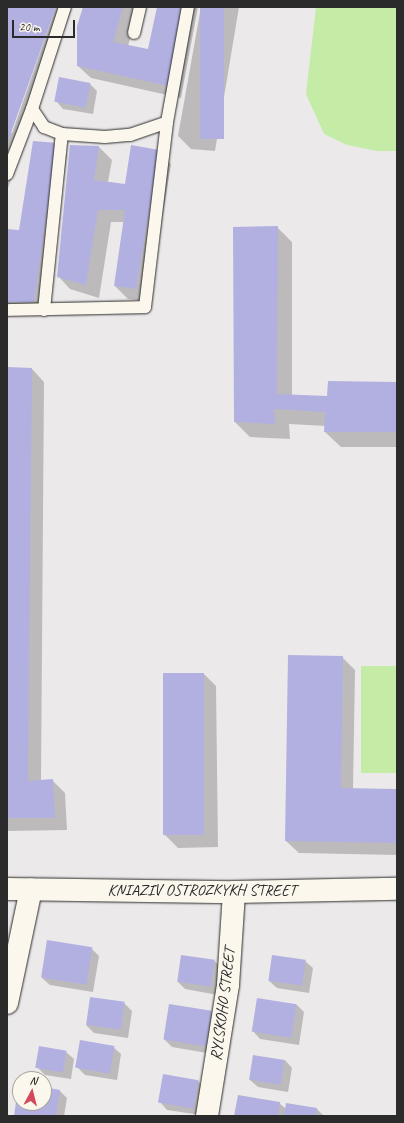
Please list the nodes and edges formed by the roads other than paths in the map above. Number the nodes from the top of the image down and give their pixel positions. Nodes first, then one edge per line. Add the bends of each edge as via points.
1 (65, 7) edge
2 (140, 7) edge
3 (188, 7) edge
4 (134, 33) dead end
5 (32, 109) junction
6 (167, 122) junction
7 (62, 134) junction
8 (7, 174) edge
9 (7, 310) edge
10 (44, 310) junction
11 (7, 889) edge
12 (31, 889) junction
13 (397, 889) edge
14 (234, 892) junction
15 (7, 1003) edge
16 (207, 1116) edge

1 - 5 lane
2 - 4 lane
3 - 6 lane
5 - 7 lane via 44,127
5 - 8 lane
6 - 7 lane via 130,134 105,137
6 - 10 lane via 144,307
7 - 10 lane
9 - 10 lane
11 - 12 street, KNIAZIV OSTROZKYKH STREET
12 - 14 street, KNIAZIV OSTROZKYKH STREET
12 - 15 street
13 - 14 street, KNIAZIV OSTROZKYKH STREET
14 - 16 street, RYLSKOHO STREET via 228,985

